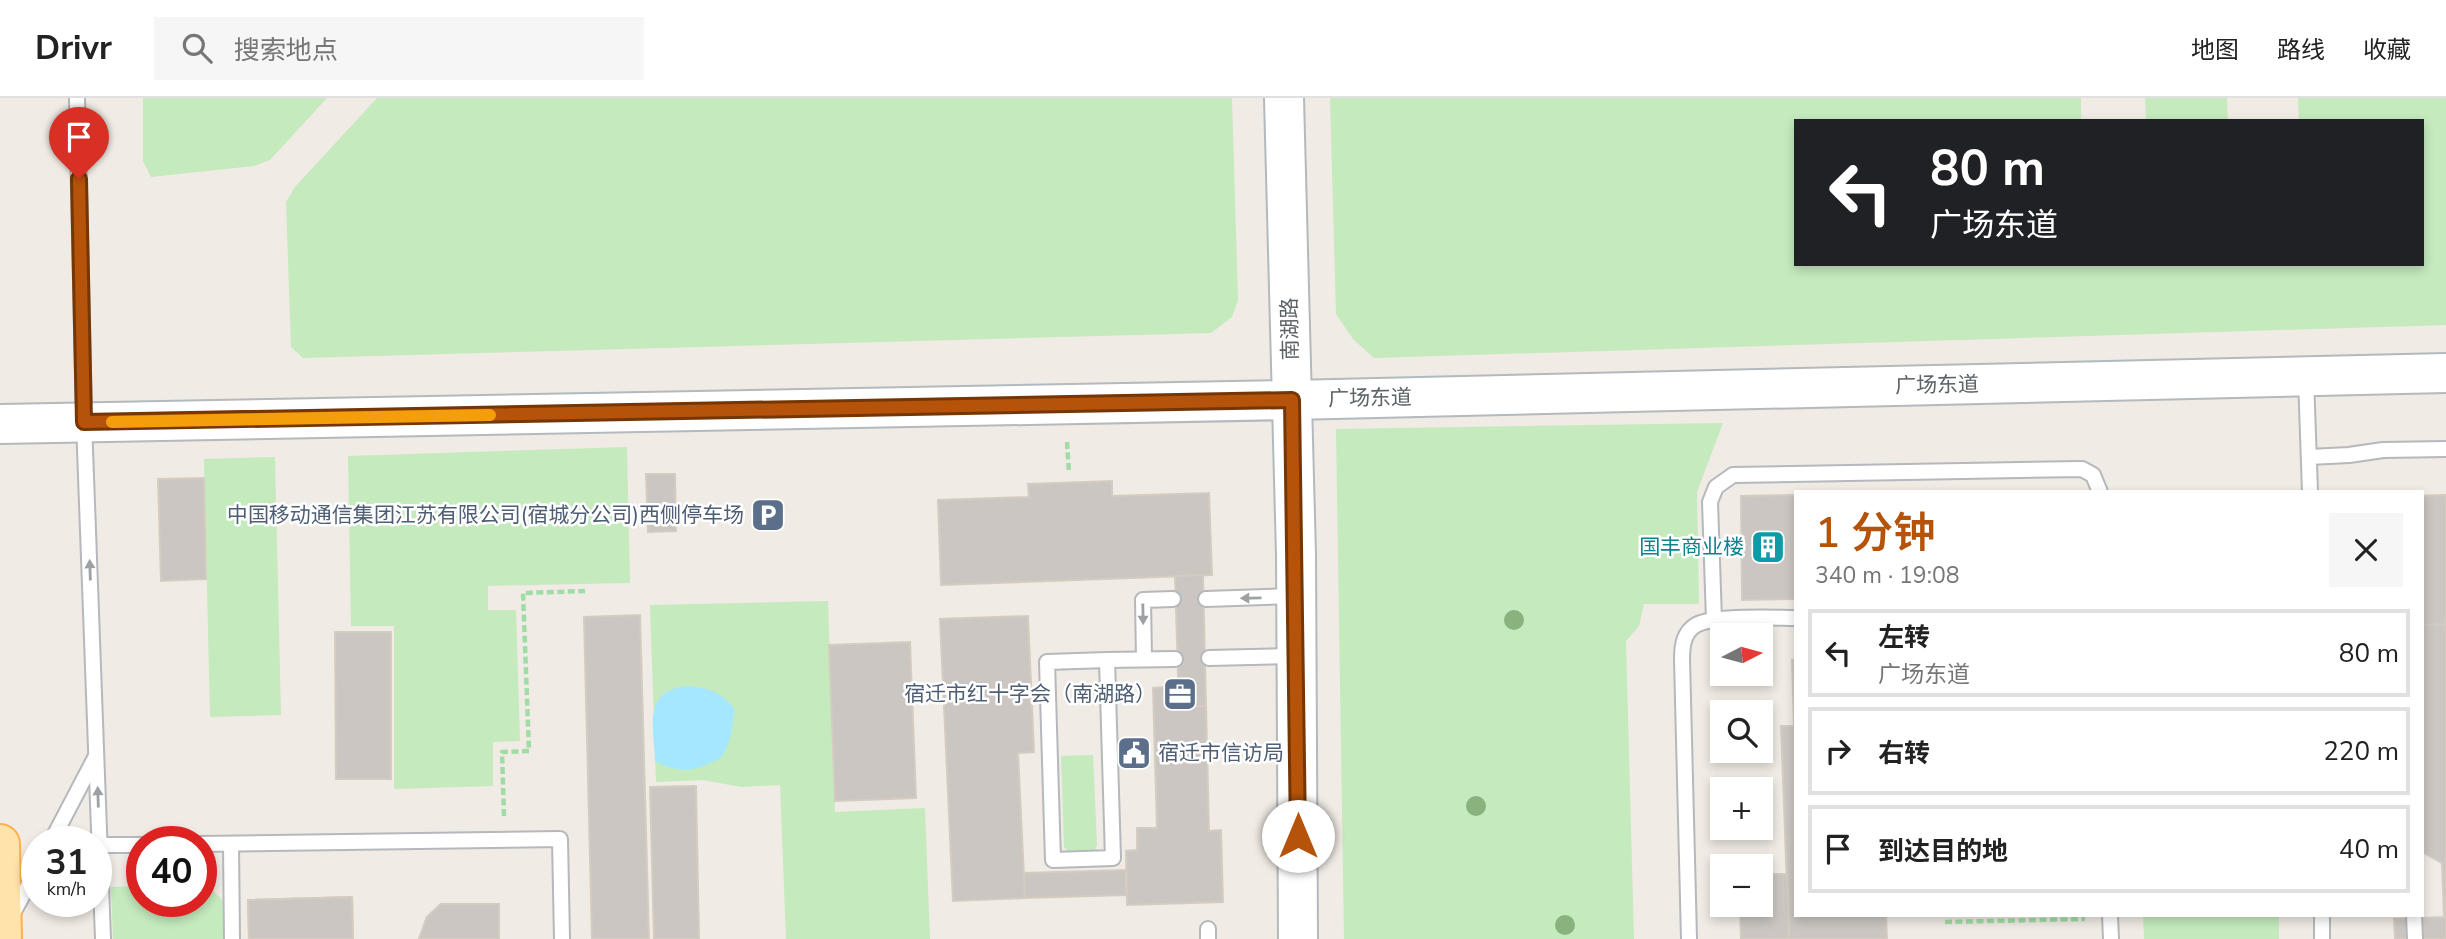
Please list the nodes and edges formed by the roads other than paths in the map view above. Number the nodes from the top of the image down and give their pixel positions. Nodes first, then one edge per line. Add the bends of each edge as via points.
1 (77, 98) edge
2 (1284, 98) edge
3 (2446, 373) edge
4 (2306, 376) junction
5 (1292, 400) junction
6 (84, 422) junction
7 (0, 424) edge
8 (2446, 449) edge
9 (2309, 457) junction
10 (2099, 490) edge
11 (2311, 490) edge
12 (1296, 596) junction
13 (1173, 599) dead end
14 (1206, 599) dead end
15 (1794, 618) edge
16 (1714, 620) junction
17 (1296, 656) junction
18 (1209, 658) dead end
19 (1144, 659) junction
20 (1175, 659) dead end
21 (1107, 660) junction
22 (96, 756) junction
23 (59, 826) edge
24 (98, 826) edge
25 (0, 844) edge
26 (217, 844) edge
27 (231, 844) junction
28 (21, 900) edge
29 (102, 917) edge
30 (2110, 917) edge
31 (2322, 917) edge
32 (2414, 917) edge
33 (2, 937) edge
34 (103, 939) edge
35 (232, 939) edge
36 (562, 939) edge
37 (1298, 939) edge
38 (1689, 939) edge
39 (2110, 939) edge
40 (2322, 939) edge
41 (2415, 939) edge

1 - 6 lane
2 - 5 street, 南湖路
3 - 4 street, 广场东道
4 - 5 street, 广场东道
4 - 9 lane
5 - 6 street, 广场东道
5 - 12 street, 南湖路
6 - 7 street, 广场东道
22 -> 6 lane
8 - 9 lane
9 - 11 lane
10 - 16 lane via 2093,475 2082,469 1733,475 1716,487 1710,502
12 -> 14 lane
12 - 17 street, 南湖路
13 -> 19 lane via 1143,600
15 - 16 lane
16 - 38 lane via 1696,625 1682,648
17 - 18 lane
17 - 37 street, 南湖路
19 - 20 lane
19 - 21 lane
21 - 21 lane via 1113,858 1053,860 1047,662
22 - 23 lane
24 -> 22 lane
25 - 33 main road
26 - 27 lane
27 - 35 lane
27 - 36 lane via 560,839
28 - 33 lane
29 - 34 lane
30 - 39 lane
31 - 40 lane
32 - 41 lane

